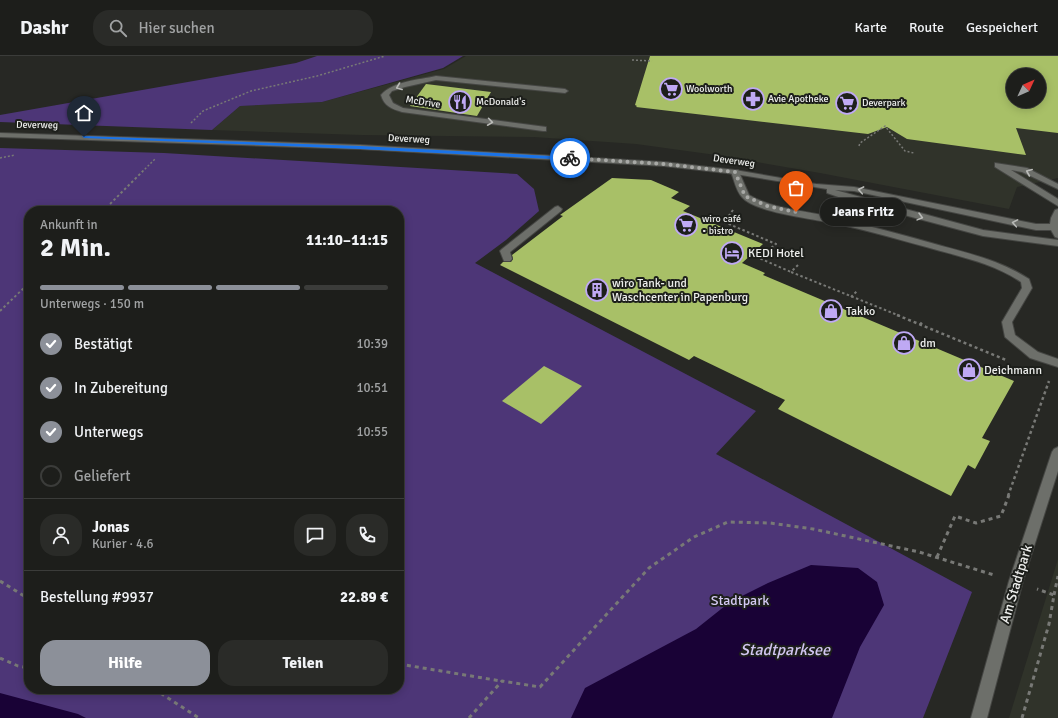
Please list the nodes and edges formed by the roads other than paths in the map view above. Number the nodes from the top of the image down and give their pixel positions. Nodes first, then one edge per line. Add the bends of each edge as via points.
1 (565, 90) dead end
2 (543, 129) dead end
3 (0, 135) edge
4 (735, 172) junction
5 (816, 186) junction
6 (1058, 187) edge
7 (1058, 203) edge
8 (558, 209) dead end
9 (1058, 212) edge
10 (1054, 227) junction
11 (1058, 235) edge
12 (1058, 243) edge
13 (507, 259) dead end
14 (1057, 363) edge
15 (1058, 452) edge
16 (979, 718) edge

1 -> 2 street, McDrive via 436,78 390,90 385,95 390,105 402,110
3 - 4 street, Deverweg via 530,156 664,164
4 - 5 street, Deverweg
4 - 14 street via 745,196 767,206 906,238 978,259 1018,275 1026,281 1027,288 1008,322 1010,337 1034,355
10 -> 5 street, Deverweg via 1036,227 982,217 854,189
5 -> 12 street, Deverweg via 847,197 977,231
6 -> 7 street via 1024,170 998,165
8 - 13 street via 504,251
9 - 10 street via 1054,219
10 - 11 street
15 - 16 street, Am Stadtpark via 1016,582

